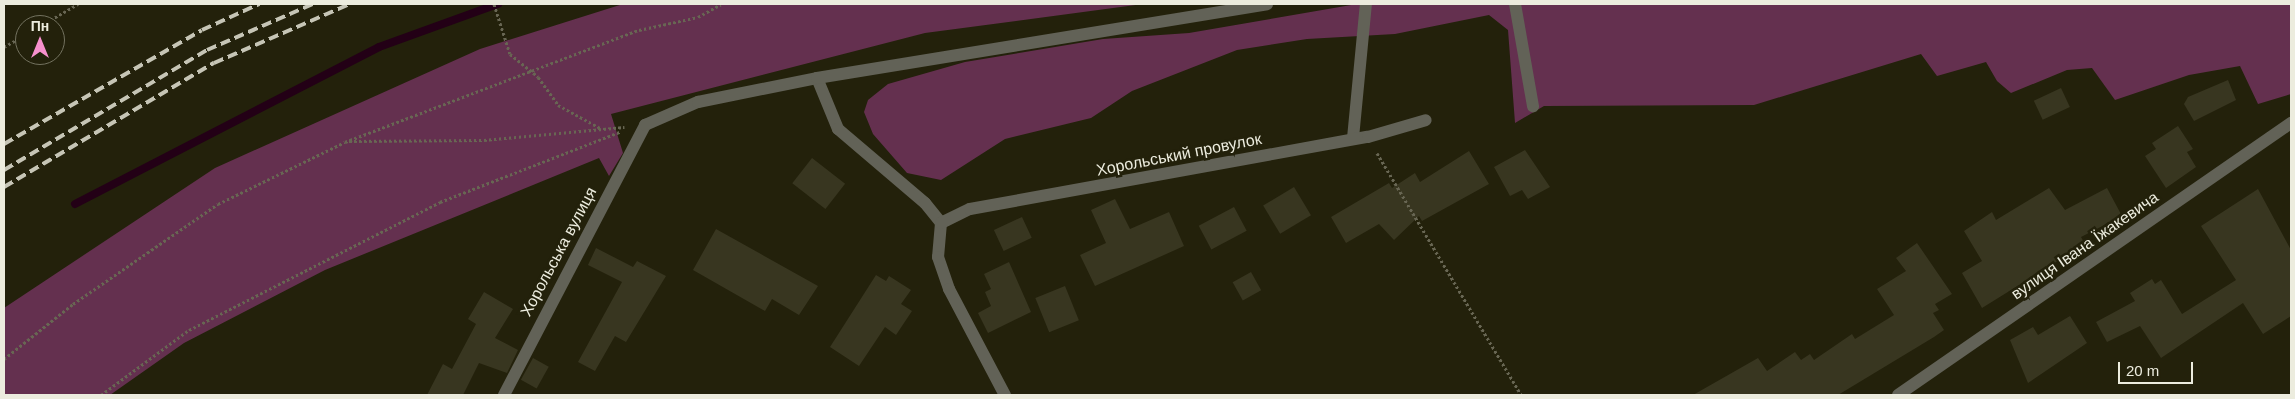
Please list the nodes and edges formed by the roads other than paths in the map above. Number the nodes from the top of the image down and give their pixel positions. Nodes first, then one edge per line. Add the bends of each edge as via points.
1 (1267, 4) edge
2 (1366, 4) edge
3 (1515, 4) edge
4 (817, 78) junction
5 (1533, 106) dead end
6 (1426, 120) dead end
7 (2291, 123) edge
8 (1353, 138) junction
9 (941, 223) junction
10 (504, 395) edge
11 (1005, 395) edge
12 (1898, 395) edge

1 - 4 street
2 - 8 street
3 - 5 street
4 - 9 street via 838,130 925,203
4 - 10 street, Хорольська вулиця via 698,102 645,124
6 - 8 street, Хорольський провулок via 1368,137
7 - 12 street, вулиця Івана Їжакевича
8 - 9 street, Хорольський провулок via 970,209
9 - 11 street via 938,257 949,289

